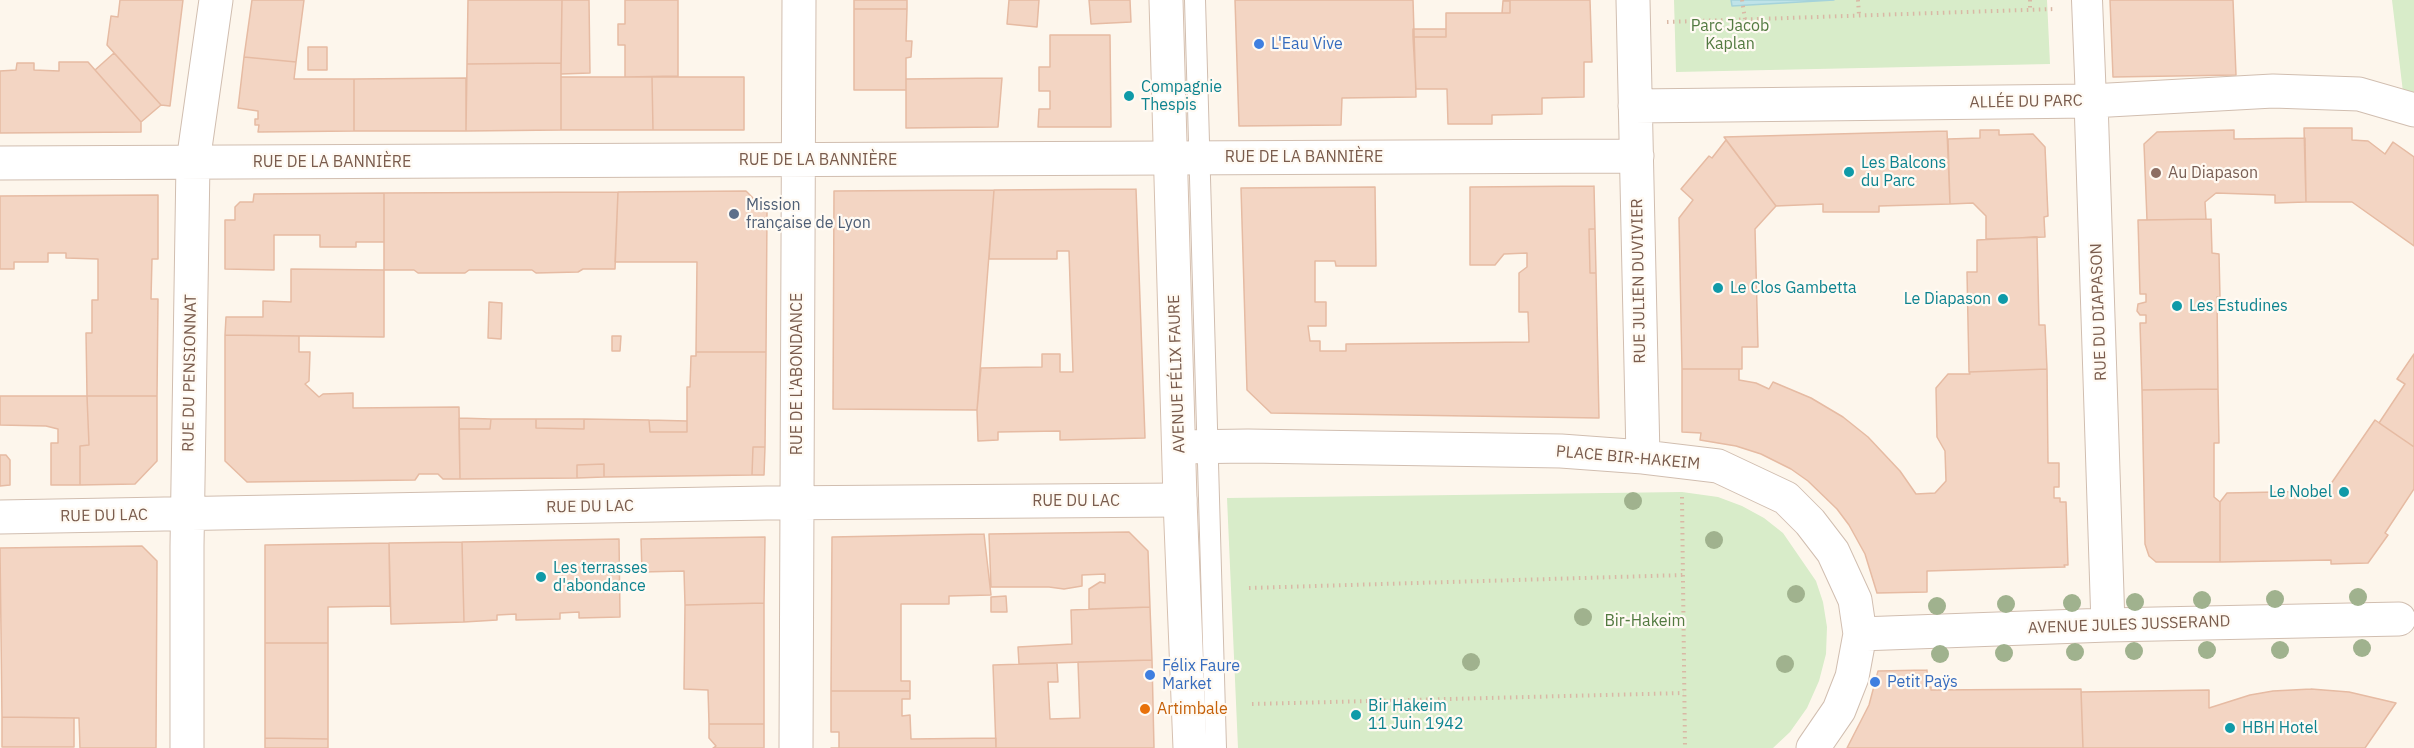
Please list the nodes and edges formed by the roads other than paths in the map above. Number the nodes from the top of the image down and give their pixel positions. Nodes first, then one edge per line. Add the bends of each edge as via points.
1 (216, 0) edge
2 (799, 0) edge
3 (1166, 0) edge
4 (1195, 0) edge
5 (1633, 0) edge
6 (2087, 4) edge
7 (2091, 101) junction
8 (1635, 106) junction
9 (2414, 110) edge
10 (1637, 156) junction
11 (1185, 158) junction
12 (799, 161) junction
13 (193, 162) junction
14 (0, 163) edge
15 (1193, 447) junction
16 (1643, 457) junction
17 (1180, 500) junction
18 (797, 503) junction
19 (188, 514) junction
20 (0, 517) edge
21 (2409, 622) edge
22 (2108, 625) junction
23 (1860, 634) junction
24 (187, 748) edge
25 (795, 748) edge
26 (1190, 748) edge
27 (1216, 748) edge
28 (1813, 748) edge

1 - 13 street, RUE DU PENSIONNAT
2 - 12 street, RUE DE L'ABONDANCE
3 - 11 street, AVENUE FÉLIX FAURE
4 - 11 lane, AVENUE FÉLIX FAURE
5 - 8 street, RUE JULIEN DUVIVIER
6 - 7 street, RUE DU DIAPASON
7 - 8 street, ALLÉE DU PARC
7 - 9 street, ALLÉE DU PARC via 2273,91 2359,94
7 - 22 street, RUE DU DIAPASON
8 - 10 street, RUE JULIEN DUVIVIER
10 - 11 street, RUE DE LA BANNIÈRE
10 - 16 street, RUE JULIEN DUVIVIER
11 - 12 street, RUE DE LA BANNIÈRE
11 - 15 street, AVENUE FÉLIX FAURE
12 - 13 street, RUE DE LA BANNIÈRE
12 - 18 street, RUE DE L'ABONDANCE
13 - 14 street, RUE DE LA BANNIÈRE
13 - 19 street, RUE DU PENSIONNAT
15 - 16 street, PLACE BIR-HAKEIM via 1549,451
15 - 17 street, AVENUE FÉLIX FAURE
15 - 27 lane, AVENUE FÉLIX FAURE
16 - 23 street, PLACE BIR-HAKEIM via 1718,466 1786,498 1833,552 1855,600
17 - 18 street, RUE DU LAC
17 - 26 street, AVENUE FÉLIX FAURE
18 - 19 street, RUE DU LAC
18 - 25 street, RUE DE L'ABONDANCE
19 - 20 street, RUE DU LAC
19 - 24 street, RUE DU PENSIONNAT
21 - 22 street, AVENUE JULES JUSSERAND
22 - 23 street, AVENUE JULES JUSSERAND
23 - 28 street, PLACE BIR-HAKEIM via 1852,677 1839,710

